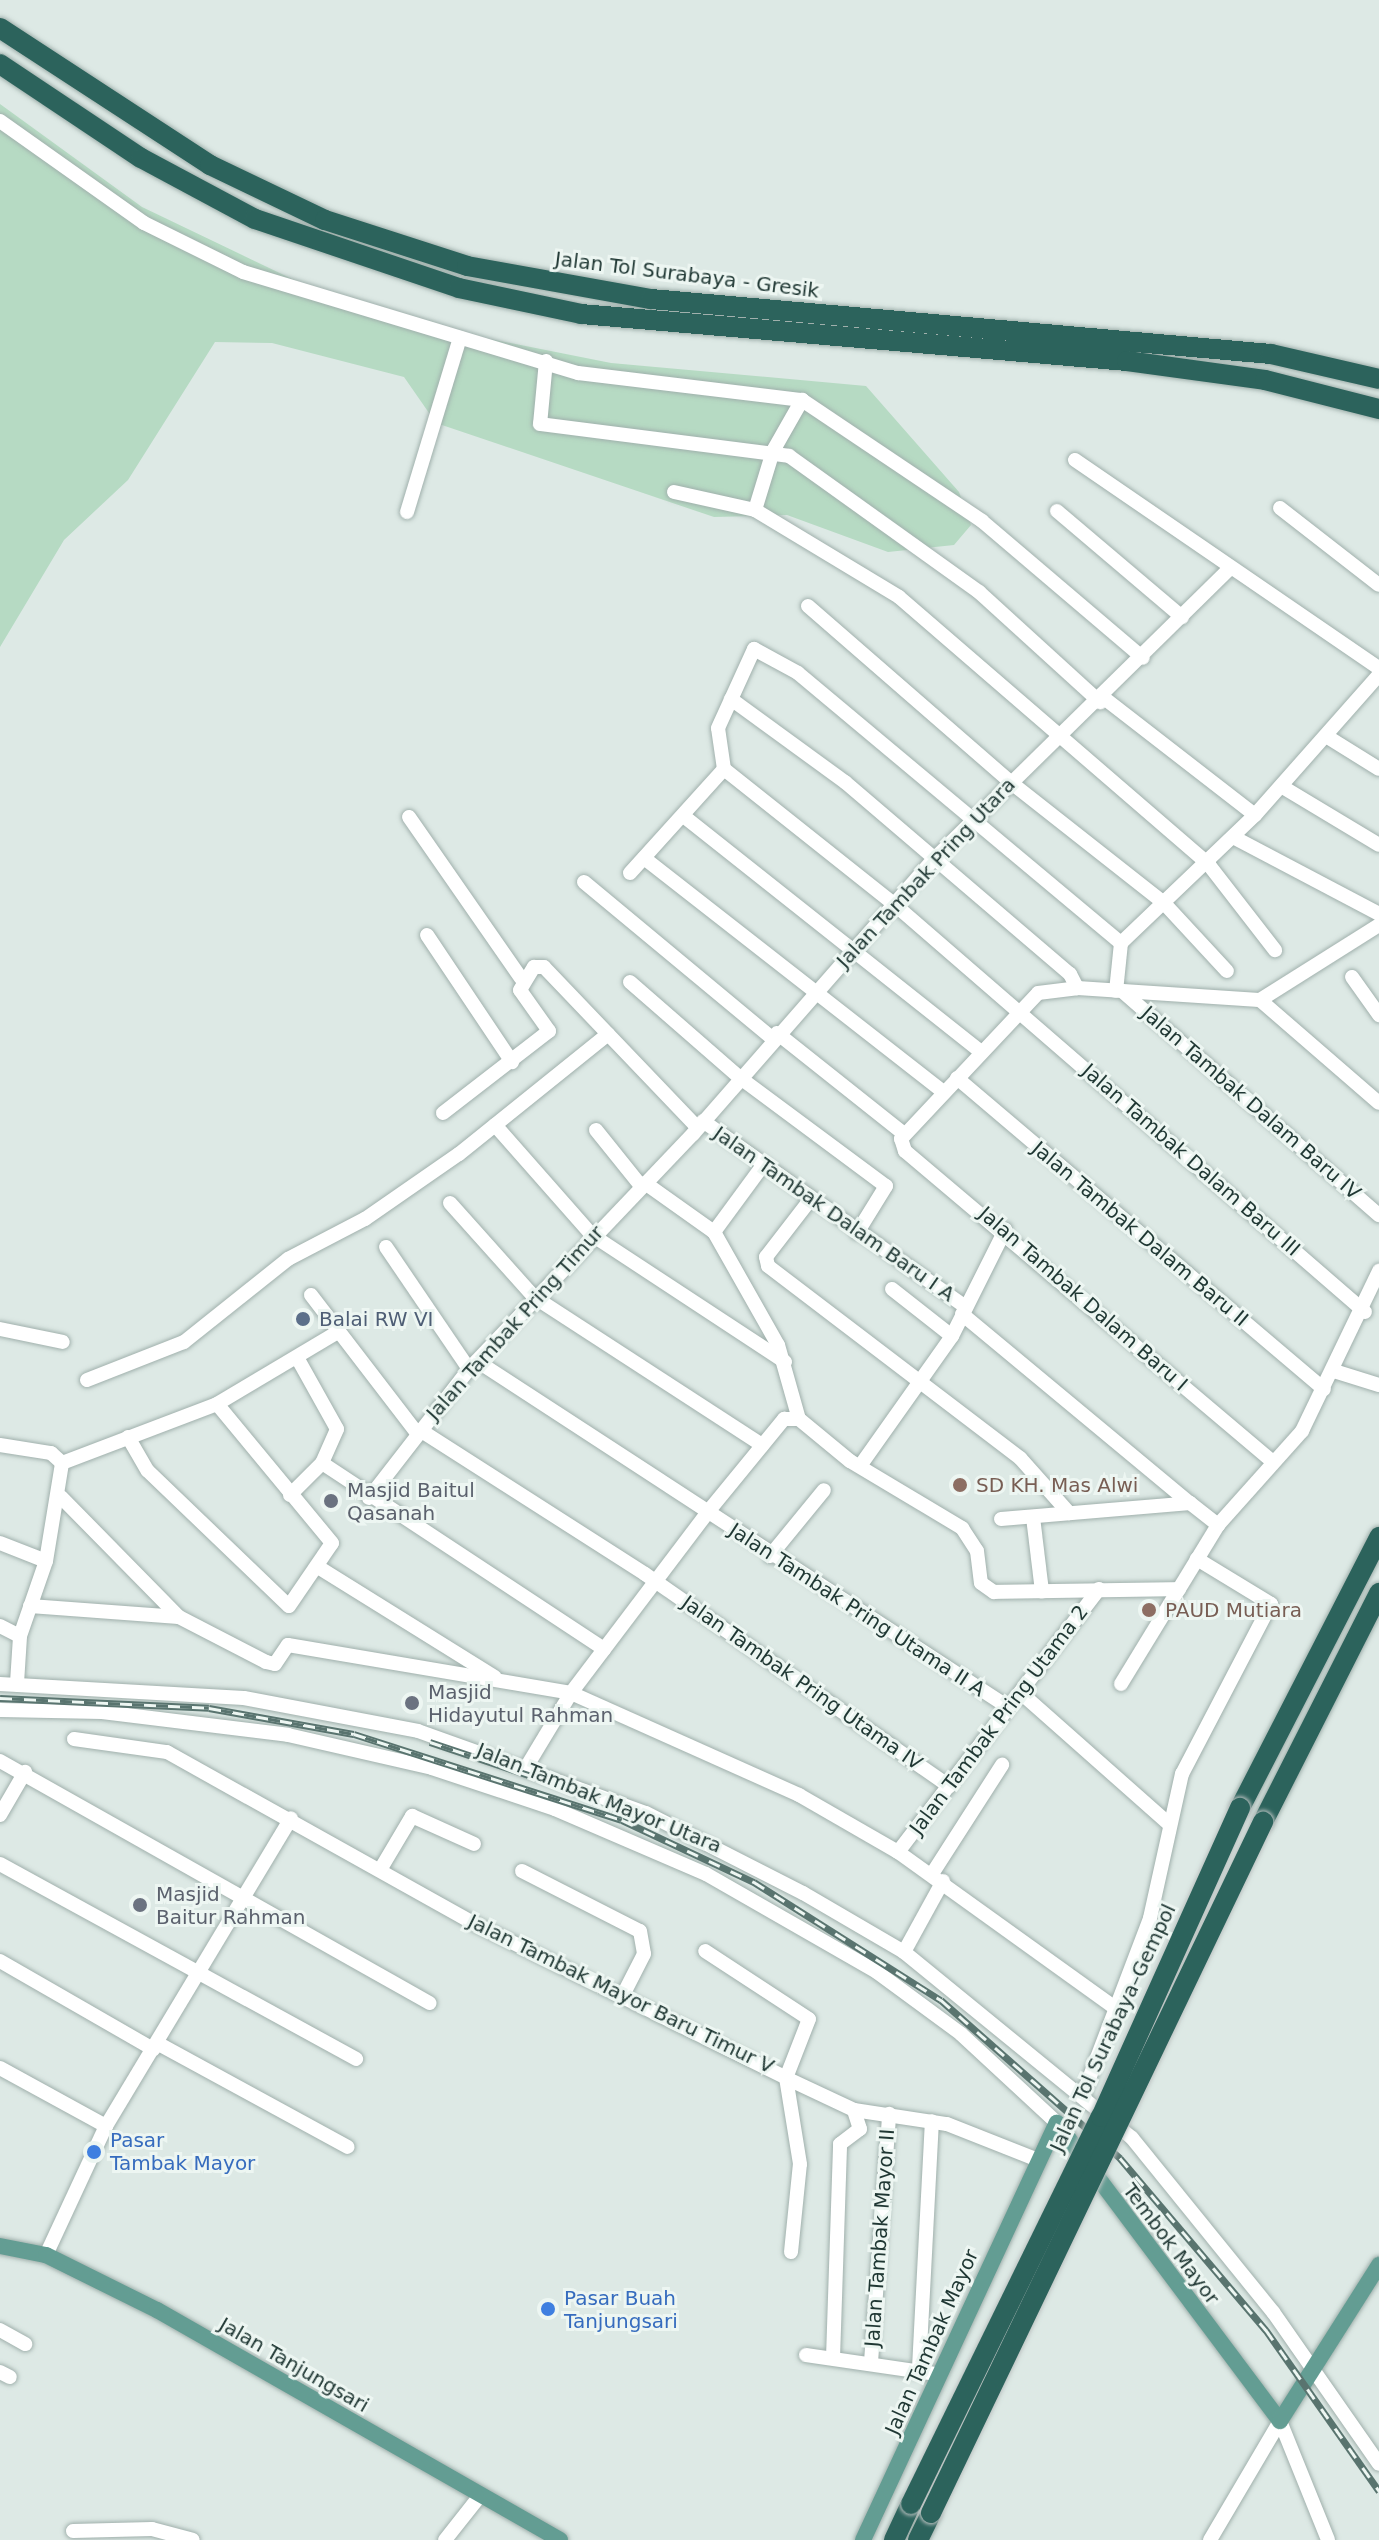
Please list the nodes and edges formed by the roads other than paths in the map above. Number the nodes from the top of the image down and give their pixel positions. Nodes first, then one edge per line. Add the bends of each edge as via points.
1 (0, 28) edge
2 (0, 64) edge
3 (0, 121) edge
4 (460, 338) junction
5 (546, 361) junction
6 (1379, 379) edge
7 (802, 400) junction
8 (1379, 409) edge
9 (773, 451) junction
10 (1075, 460) dead end
11 (674, 492) dead end
12 (1280, 508) dead end
13 (755, 510) junction
14 (1057, 511) dead end
15 (407, 512) dead end
16 (1229, 569) junction
17 (1379, 585) edge
18 (808, 606) dead end
19 (1182, 617) junction
20 (1143, 658) junction
21 (1379, 668) edge
22 (1377, 682) edge
23 (731, 699) junction
24 (1102, 700) junction
25 (1326, 736) junction
26 (1059, 742) junction
27 (724, 769) junction
28 (1379, 769) edge
29 (1009, 781) junction
30 (1281, 786) junction
31 (1255, 815) junction
32 (409, 817) dead end
33 (686, 818) junction
34 (970, 821) junction
35 (1235, 838) junction
36 (1379, 845) edge
37 (644, 858) junction
38 (934, 859) junction
39 (1209, 865) junction
40 (630, 873) dead end
41 (584, 882) dead end
42 (1163, 902) junction
43 (894, 904) junction
44 (1379, 914) edge
45 (1379, 925) edge
46 (427, 935) dead end
47 (1121, 943) junction
48 (856, 948) junction
49 (1275, 950) dead end
50 (1227, 971) dead end
51 (1352, 977) dead end
52 (521, 978) junction
53 (630, 982) dead end
54 (1077, 988) junction
55 (815, 991) junction
56 (1119, 991) junction
57 (1260, 1000) junction
58 (1016, 1009) junction
59 (1379, 1015) edge
60 (608, 1034) junction
61 (774, 1036) junction
62 (980, 1051) junction
63 (512, 1062) junction
64 (739, 1077) junction
65 (957, 1078) junction
66 (944, 1092) junction
67 (1379, 1103) edge
68 (443, 1113) dead end
69 (700, 1124) junction
70 (495, 1125) junction
71 (596, 1130) dead end
72 (904, 1134) junction
73 (764, 1164) junction
74 (643, 1184) junction
75 (810, 1200) junction
76 (450, 1203) dead end
77 (1379, 1215) edge
78 (1005, 1230) junction
79 (714, 1232) junction
80 (857, 1233) junction
81 (592, 1235) junction
82 (386, 1247) dead end
83 (1379, 1271) edge
84 (892, 1289) dead end
85 (311, 1295) dead end
86 (534, 1297) junction
87 (1371, 1308) edge
88 (964, 1310) junction
89 (0, 1329) edge
90 (338, 1332) junction
91 (952, 1336) junction
92 (63, 1342) dead end
93 (299, 1361) junction
94 (785, 1362) junction
95 (473, 1365) junction
96 (1334, 1371) junction
97 (87, 1380) dead end
98 (922, 1384) junction
99 (1379, 1385) edge
100 (1324, 1389) junction
101 (217, 1404) junction
102 (799, 1419) junction
103 (419, 1432) junction
104 (128, 1437) junction
105 (0, 1445) edge
106 (762, 1445) junction
107 (1273, 1462) junction
108 (62, 1463) junction
109 (322, 1463) junction
110 (860, 1466) junction
111 (824, 1490) dead end
112 (290, 1495) junction
113 (61, 1497) junction
114 (369, 1498) junction
115 (1190, 1503) junction
116 (707, 1513) junction
117 (1069, 1513) junction
118 (1033, 1517) junction
119 (1001, 1519) dead end
120 (1218, 1525) junction
121 (1379, 1537) edge
122 (0, 1543) edge
123 (770, 1556) junction
124 (1197, 1559) junction
125 (46, 1561) junction
126 (318, 1567) junction
127 (655, 1581) junction
128 (1099, 1589) junction
129 (1179, 1589) junction
130 (1042, 1591) junction
131 (1379, 1593) edge
132 (30, 1606) junction
133 (179, 1617) junction
134 (0, 1626) edge
135 (20, 1636) junction
136 (604, 1649) junction
137 (499, 1679) junction
138 (17, 1683) junction
139 (0, 1684) edge
140 (1121, 1684) dead end
141 (571, 1693) junction
142 (1021, 1693) junction
143 (1008, 1707) junction
144 (0, 1710) edge
145 (74, 1739) dead end
146 (0, 1761) edge
147 (1002, 1765) dead end
148 (527, 1766) junction
149 (25, 1772) junction
150 (949, 1786) junction
151 (0, 1815) edge
152 (291, 1818) junction
153 (1169, 1824) junction
154 (474, 1844) dead end
155 (898, 1852) junction
156 (0, 1864) edge
157 (380, 1870) junction
158 (522, 1871) dead end
159 (938, 1877) junction
160 (243, 1898) junction
161 (705, 1951) dead end
162 (904, 1952) junction
163 (0, 1961) edge
164 (198, 1972) junction
165 (623, 1995) junction
166 (429, 2003) dead end
167 (1119, 2011) junction
168 (155, 2046) junction
169 (356, 2059) dead end
170 (0, 2068) edge
171 (786, 2078) junction
172 (1084, 2092) junction
173 (854, 2110) junction
174 (889, 2114) junction
175 (932, 2121) junction
176 (1057, 2123) junction
177 (106, 2126) junction
178 (348, 2147) dead end
179 (1038, 2160) junction
180 (2, 2251) edge
181 (791, 2252) dead end
182 (46, 2255) junction
183 (1379, 2265) edge
184 (0, 2330) edge
185 (25, 2344) dead end
186 (806, 2355) dead end
187 (833, 2358) junction
188 (871, 2362) junction
189 (919, 2368) junction
190 (1314, 2369) junction
191 (937, 2374) junction
192 (1280, 2421) junction
193 (1379, 2464) edge
194 (479, 2497) junction
195 (73, 2531) dead end
196 (193, 2540) edge
197 (445, 2540) edge
198 (560, 2540) edge
199 (863, 2540) edge
200 (894, 2540) edge
201 (918, 2540) edge
202 (1210, 2540) edge
203 (1328, 2540) edge

1 - 6 highway, Jalan Tol Surabaya - Gresik via 210,165 325,220 467,266 651,299 1271,354
2 - 8 highway via 141,158 255,219 459,288 581,314 1127,361 1265,380
3 - 4 street via 144,223 243,272
4 - 5 street
4 - 15 street
5 - 7 street via 578,373
5 - 9 street via 536,417 549,427
7 - 9 street
7 - 20 street via 982,521
9 - 13 street
9 - 24 street via 931,554
10 - 16 street
11 - 13 street
12 - 17 street
13 - 26 street via 899,597
14 - 19 street
16 - 19 street, Jalan Tambak Pring Utara
16 - 21 street via 1300,608
18 - 29 street
19 - 20 street, Jalan Tambak Pring Utara
20 - 24 street, Jalan Tambak Pring Utara
22 - 25 street
23 - 27 street via 718,728
23 - 34 street via 754,649 798,673
23 - 38 street
24 - 26 street, Jalan Tambak Pring Utara
24 - 31 street
25 - 28 street
25 - 30 street
26 - 29 street, Jalan Tambak Pring Utara
26 - 39 street
27 - 33 street
27 - 43 street, Jalan Tambak Dalam Baru III
29 - 34 street, Jalan Tambak Pring Utara
29 - 42 street
30 - 31 street
30 - 36 street
31 - 35 street
32 - 52 street
33 - 37 street
33 - 48 street
34 - 38 street, Jalan Tambak Pring Utara
34 - 47 street
35 - 39 street
35 - 44 street
37 - 40 street
37 - 55 street
38 - 43 street, Jalan Tambak Pring Utara
38 - 54 street via 1070,974
39 - 42 street
39 - 49 street
41 - 61 street
42 - 47 street
42 - 50 street
43 - 48 street, Jalan Tambak Pring Utara
43 - 58 street, Jalan Tambak Dalam Baru III
45 - 57 street
46 - 63 street
47 - 56 street
48 - 55 street, Jalan Tambak Pring Utara
48 - 62 street
51 - 59 street
52 - 60 street, Jalan Tambak Dalam Baru I A via 544,967
52 - 63 street via 520,990 550,1028
53 - 64 street
54 - 56 street
54 - 58 street via 1047,989
55 - 61 street, Jalan Tambak Pring Utara
55 - 66 street
56 - 57 street
56 - 77 street, Jalan Tambak Dalam Baru IV
57 - 67 street
58 - 62 street
58 - 87 street, Jalan Tambak Dalam Baru III
60 - 69 street, Jalan Tambak Dalam Baru I A
60 - 70 street
61 - 64 street, Jalan Tambak Pring Utara
61 - 72 street
62 - 65 street
63 - 68 street
64 - 69 street, Jalan Tambak Pring Utara
64 - 80 street via 886,1186
65 - 66 street
65 - 100 street, Jalan Tambak Dalam Baru II
66 - 72 street
69 - 73 street, Jalan Tambak Dalam Baru I A
69 - 74 street, Jalan Tambak Pring Timur
70 - 81 street
70 - 97 street via 381,1209 288,1259 184,1342
71 - 74 street
72 - 78 street, Jalan Tambak Dalam Baru I via 905,1151
73 - 75 street, Jalan Tambak Dalam Baru I A
73 - 79 street
74 - 79 street
74 - 81 street, Jalan Tambak Pring Timur
75 - 80 street, Jalan Tambak Dalam Baru I A
75 - 98 street via 766,1264
76 - 86 street
78 - 88 street
78 - 107 street, Jalan Tambak Dalam Baru I
79 - 94 street
80 - 88 street, Jalan Tambak Dalam Baru I A
81 - 86 street, Jalan Tambak Pring Timur
81 - 94 street
82 - 95 street
83 - 87 street
84 - 91 street
85 - 90 street, Jalan Tambak Pring Utama IV
86 - 95 street, Jalan Tambak Pring Timur
86 - 106 street
87 - 96 street
88 - 91 street
88 - 115 street, Jalan Tambak Dalam Baru I A
89 - 92 street
90 - 93 street
90 - 103 street, Jalan Tambak Pring Utama IV
91 - 98 street
93 - 101 street
93 - 109 street via 337,1429
94 - 102 street
95 - 103 street, Jalan Tambak Pring Timur
95 - 116 street, Jalan Tambak Pring Utama II A
96 - 99 street
96 - 100 street
98 - 110 street
98 - 117 street via 1020,1458
100 - 107 street via 1299,1436
101 - 104 street
101 - 112 street
102 - 106 street via 784,1419
102 - 110 street
103 - 114 street, Jalan Tambak Pring Timur
103 - 127 street, Jalan Tambak Pring Utama IV
104 - 108 street
104 - 126 street via 148,1471 289,1606
105 - 108 street via 51,1453
106 - 116 street
107 - 120 street
108 - 113 street
109 - 112 street
109 - 114 street
110 - 130 street via 962,1528 986,1588
111 - 123 street
112 - 126 street via 332,1543
113 - 125 street
113 - 133 street
114 - 136 street
115 - 117 street
115 - 120 street, Jalan Tambak Dalam Baru I A
116 - 123 street, Jalan Tambak Pring Utama II A
116 - 127 street
117 - 118 street
118 - 119 street
118 - 130 street
120 - 124 street
121 - 200 highway, Jalan Tol Surabaya–Gempol, bridge via 1240,1808 1101,2117
122 - 125 street
123 - 143 street, Jalan Tambak Pring Utama II A
124 - 129 street
124 - 153 street via 1271,1604 1194,1746
125 - 132 street
126 - 137 street
127 - 136 street
127 - 150 street, Jalan Tambak Pring Utama IV
128 - 129 street
128 - 130 street
128 - 142 street, Jalan Tambak Pring Utama 2
129 - 140 street
131 - 201 highway, bridge via 1263,1822
132 - 133 street
132 - 135 street
133 - 137 street via 271,1664 288,1645
134 - 135 street
135 - 138 street
136 - 141 street
137 - 141 street
138 - 139 street, Jalan Tambak Mayor Utara
138 - 148 street, Jalan Tambak Mayor Utara via 244,1698 418,1731
141 - 148 street
141 - 155 street via 799,1795
142 - 143 street, Jalan Tambak Pring Utama 2
142 - 153 street
143 - 150 street, Jalan Tambak Pring Utama 2
144 - 176 street via 102,1712 288,1735 432,1768 555,1809 706,1874 842,1950 961,2034
145 - 152 street, Jalan Tambak Mayor Baru Timur V via 153,1747
146 - 149 street
147 - 159 street
148 - 162 street, Jalan Tambak Mayor Utara via 720,1846
149 - 151 street
149 - 160 street
150 - 155 street, Jalan Tambak Pring Utama 2
152 - 157 street, Jalan Tambak Mayor Baru Timur V
152 - 160 street
153 - 167 street via 1150,1918
154 - 157 street via 412,1816
155 - 159 street
156 - 164 street
157 - 165 street, Jalan Tambak Mayor Baru Timur V
158 - 165 street via 640,1931 644,1954
159 - 162 street
159 - 167 street
160 - 164 street
160 - 166 street
161 - 171 street, Jalan Tambak Mayor Baru Timur V via 809,2019
162 - 172 street, Jalan Tambak Mayor Utara via 1040,2063
163 - 168 street
164 - 168 street
164 - 169 street
165 - 171 street, Jalan Tambak Mayor Baru Timur V
167 - 172 street
168 - 177 street
168 - 178 street
170 - 177 street
171 - 173 street
171 - 181 street via 800,2164
172 - 190 street, Jalan Tambak Mayor Utara via 1157,2171
173 - 174 street
173 - 187 street via 860,2129 840,2144
174 - 175 street
174 - 188 street, Jalan Tambak Mayor II
175 - 179 street
175 - 189 street
176 - 179 main road
176 - 192 main road, Tembok Mayor
177 - 182 street
179 - 191 main road, Jalan Tambak Mayor
180 - 182 main road, Jalan Tanjungsari
182 - 194 main road, Jalan Tanjungsari via 157,2310
183 - 190 main road
184 - 185 street
186 - 187 street
187 - 188 street
188 - 189 street
189 - 191 street
190 - 192 main road
190 - 193 street, Jalan Tambak Mayor Utara
191 - 199 main road, Jalan Tambak Mayor
192 - 202 street
192 - 203 street
194 - 197 street
194 - 198 main road, Jalan Tanjungsari
195 - 196 street via 163,2530

